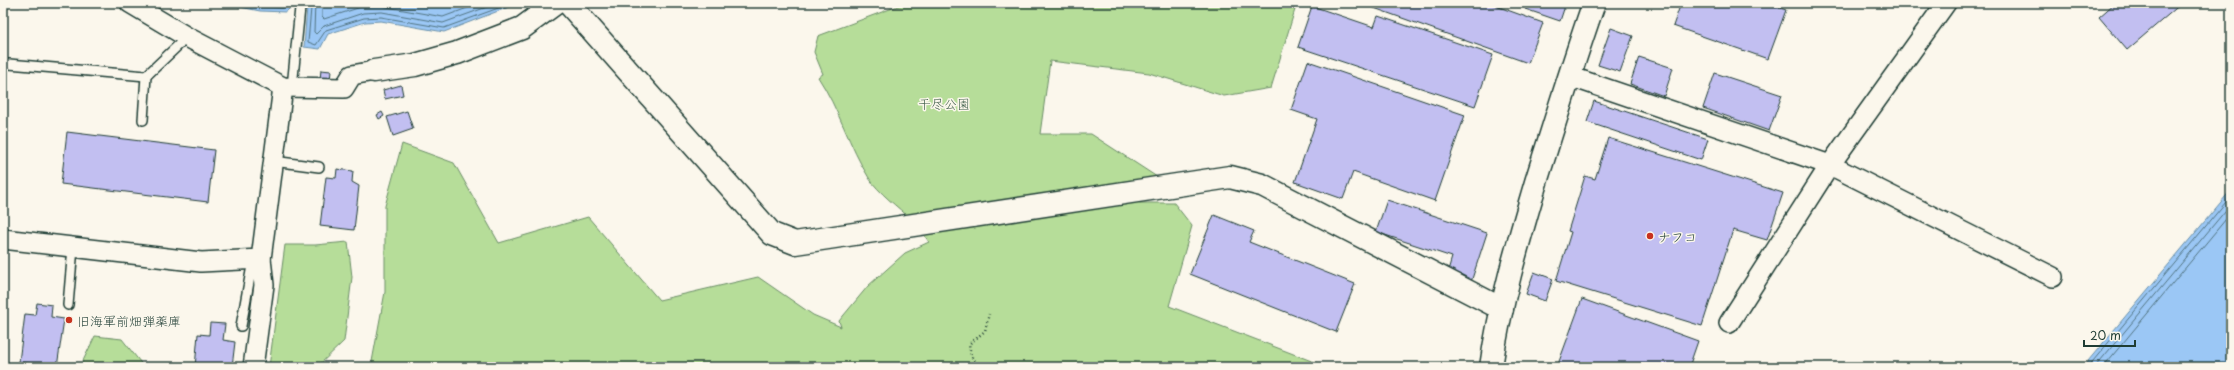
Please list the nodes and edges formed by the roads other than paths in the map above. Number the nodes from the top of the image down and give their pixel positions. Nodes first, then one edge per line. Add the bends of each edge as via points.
1 (130, 3) edge
2 (556, 3) edge
3 (568, 3) edge
4 (1594, 3) edge
5 (1946, 3) edge
6 (300, 8) dead end
7 (187, 37) junction
8 (9, 64) dead end
9 (374, 71) joint
10 (146, 76) junction
11 (1569, 76) junction
12 (287, 87) junction
13 (143, 120) dead end
14 (273, 161) junction
15 (1830, 164) junction
16 (319, 167) dead end
17 (3, 239) edge
18 (73, 248) junction
19 (257, 260) junction
20 (2053, 277) dead end
21 (68, 305) dead end
22 (1502, 309) junction
23 (1729, 323) dead end
24 (241, 326) dead end
25 (253, 367) edge
26 (1491, 367) edge

1 - 7 street
2 - 9 street via 522,28 457,53 415,65
3 - 22 street via 772,234 795,243 1230,177 1262,185
4 - 11 street
5 - 15 street
6 - 12 lane
7 - 10 lane
7 - 12 street
8 - 10 lane
9 - 12 street via 352,75 344,88
10 - 13 lane
11 - 15 street
11 - 22 street via 1512,263
12 - 14 street
14 - 16 lane
14 - 19 street
15 - 20 street
15 - 23 street
17 - 18 street
18 - 19 street via 201,262
18 - 21 lane
19 - 24 lane
19 - 25 street via 264,286
22 - 26 street

